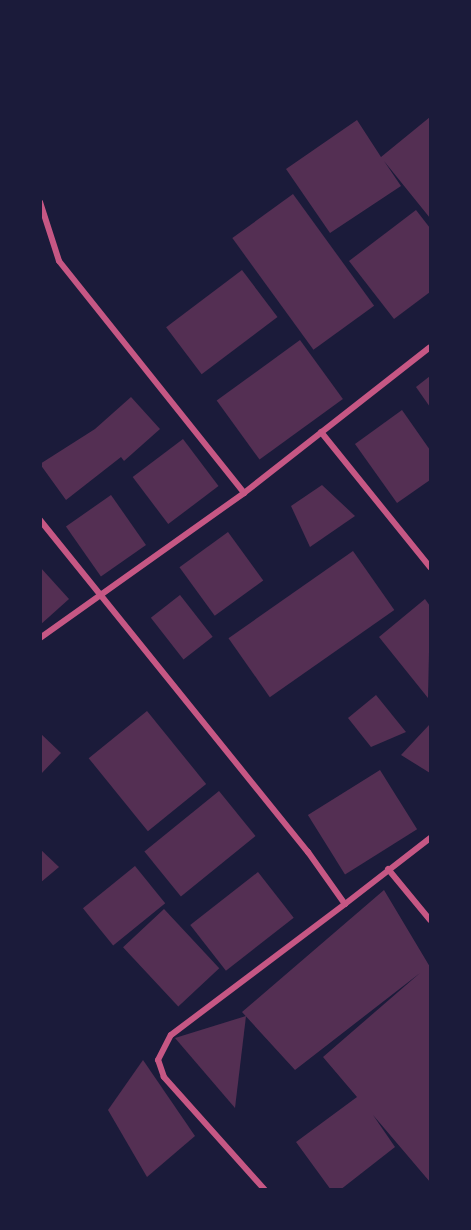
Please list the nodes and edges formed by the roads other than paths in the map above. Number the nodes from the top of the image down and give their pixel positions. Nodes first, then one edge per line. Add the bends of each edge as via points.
1 (40, 202) edge
2 (430, 347) edge
3 (321, 432) junction
4 (244, 493) junction
5 (40, 520) edge
6 (430, 567) edge
7 (101, 594) junction
8 (40, 638) edge
9 (430, 838) edge
10 (388, 869) junction
11 (345, 904) junction
12 (430, 920) edge
13 (265, 1190) edge

1 - 4 street via 59,261
2 - 3 street
3 - 4 street
3 - 6 street
4 - 7 street
5 - 7 street
7 - 8 street
7 - 11 street via 308,852
9 - 10 street
10 - 11 street
10 - 12 street
11 - 13 street via 171,1035 158,1060 164,1077

